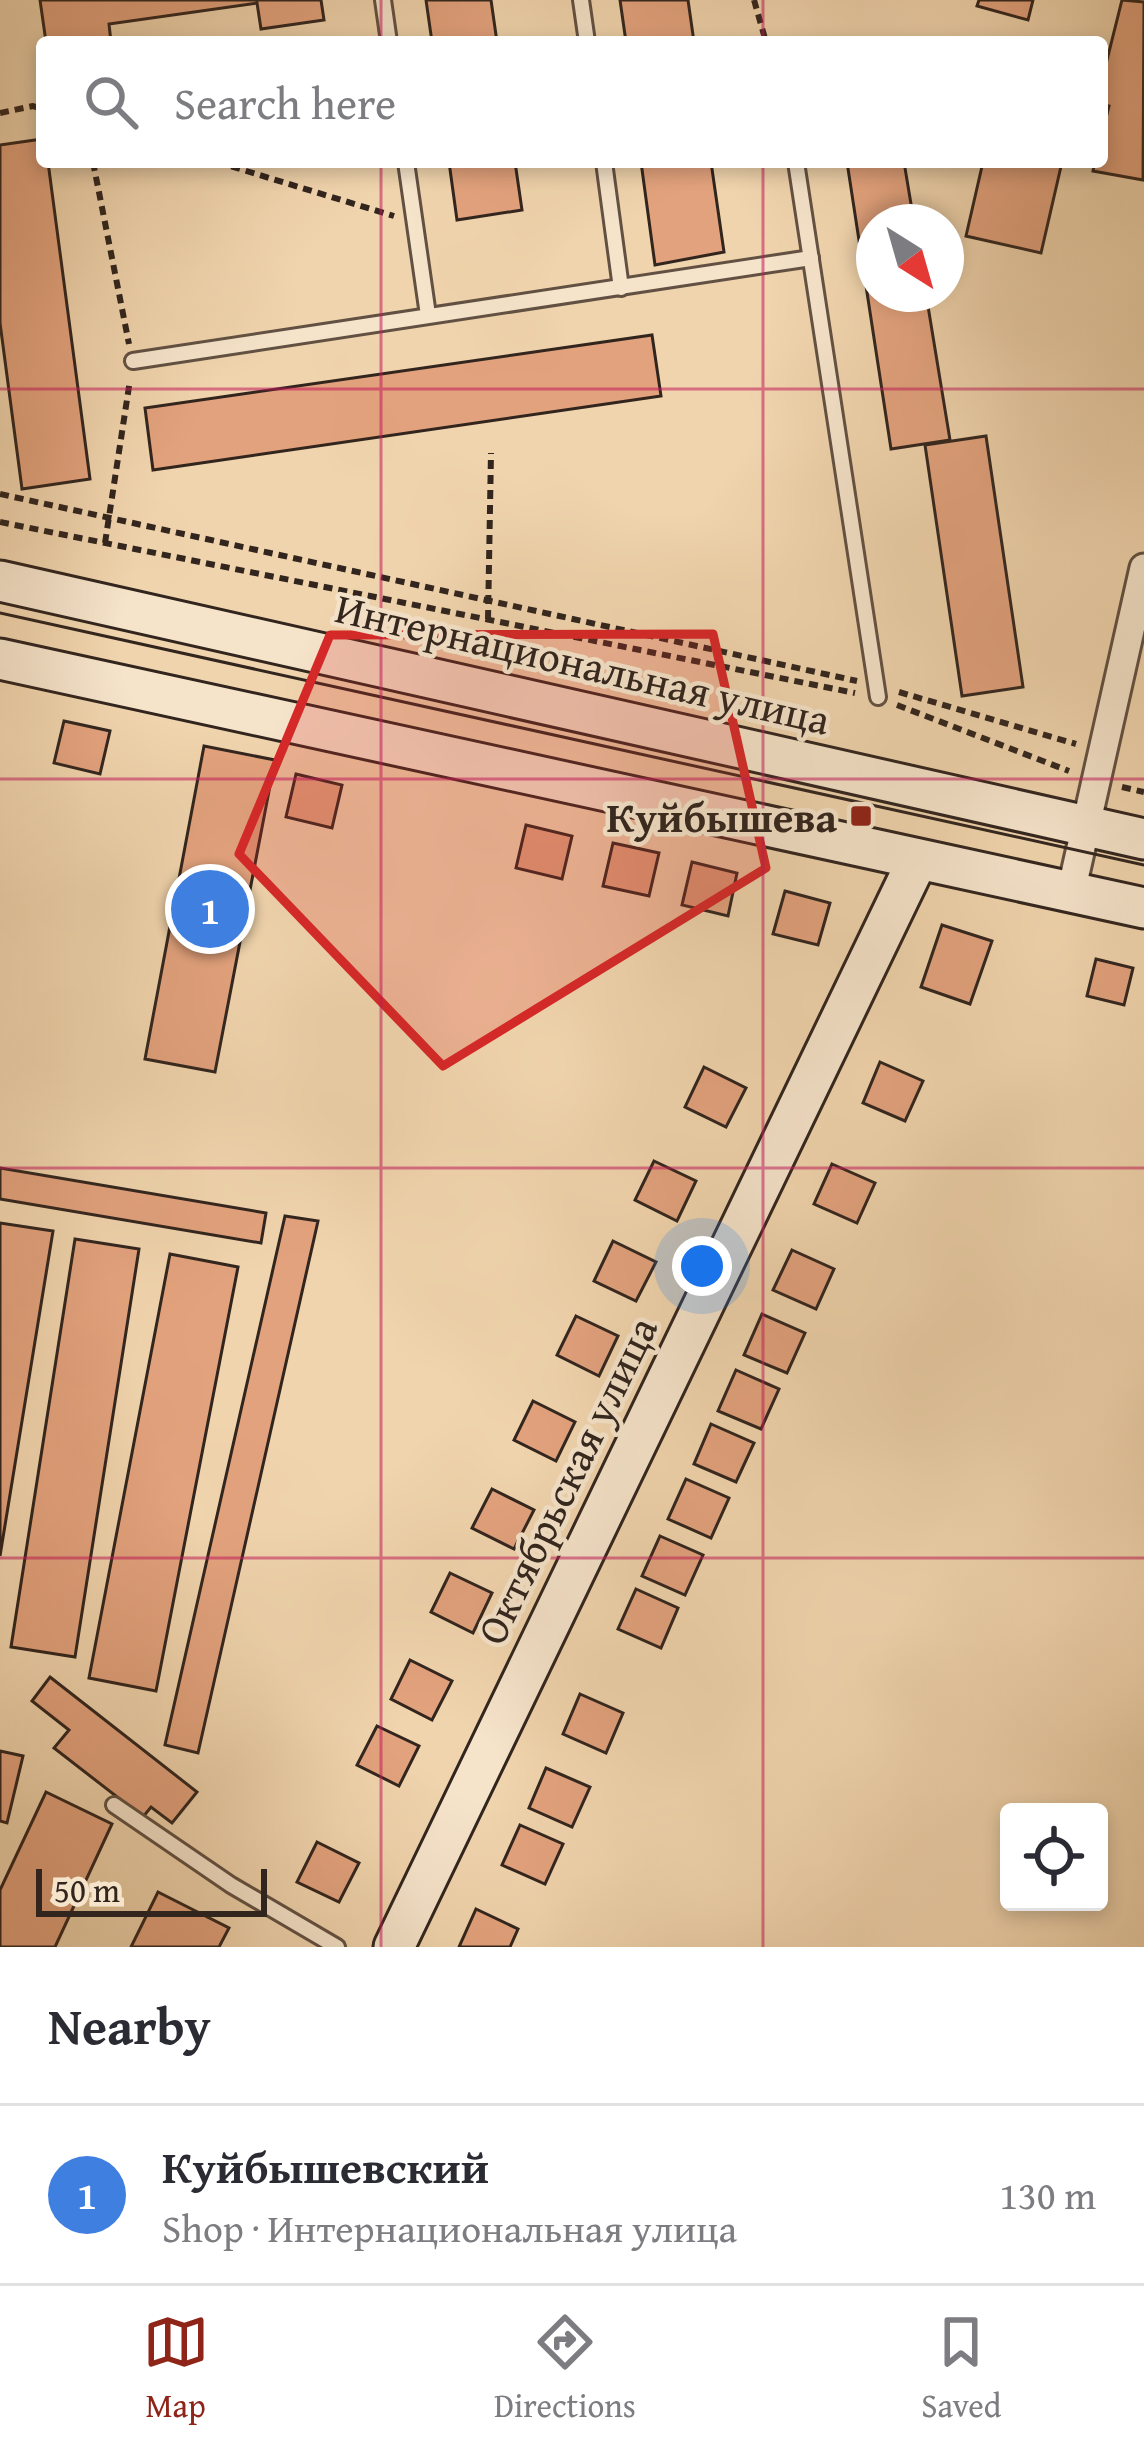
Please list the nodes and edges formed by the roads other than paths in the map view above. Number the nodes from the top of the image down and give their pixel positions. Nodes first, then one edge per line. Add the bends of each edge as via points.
1 (382, 0) edge
2 (581, 0) edge
3 (388, 36) edge
4 (586, 36) edge
5 (407, 168) edge
6 (605, 168) edge
7 (797, 168) edge
8 (811, 258) junction
9 (621, 288) junction
10 (428, 315) junction
11 (133, 361) road end
12 (1144, 568) edge
13 (0, 580) edge
14 (1136, 644) edge
15 (0, 658) edge
16 (877, 691) road end
17 (1086, 826) junction
18 (1144, 838) edge
19 (917, 861) junction
20 (1072, 892) junction
21 (1144, 908) edge
22 (114, 1805) dead end
23 (337, 1947) edge
24 (394, 1947) edge

1 - 3 lane
2 - 4 lane
5 - 10 lane
6 - 9 lane
7 - 8 lane
8 - 9 lane
8 - 16 lane
9 - 10 lane
10 - 11 lane
12 - 14 street
13 - 17 main road, Интернациональная улица
14 - 17 street
15 - 19 main road
17 - 18 main road, Интернациональная улица
17 - 20 street
19 - 20 main road
19 - 24 main road, Октябрьская улица
20 - 21 main road
22 - 23 lane

